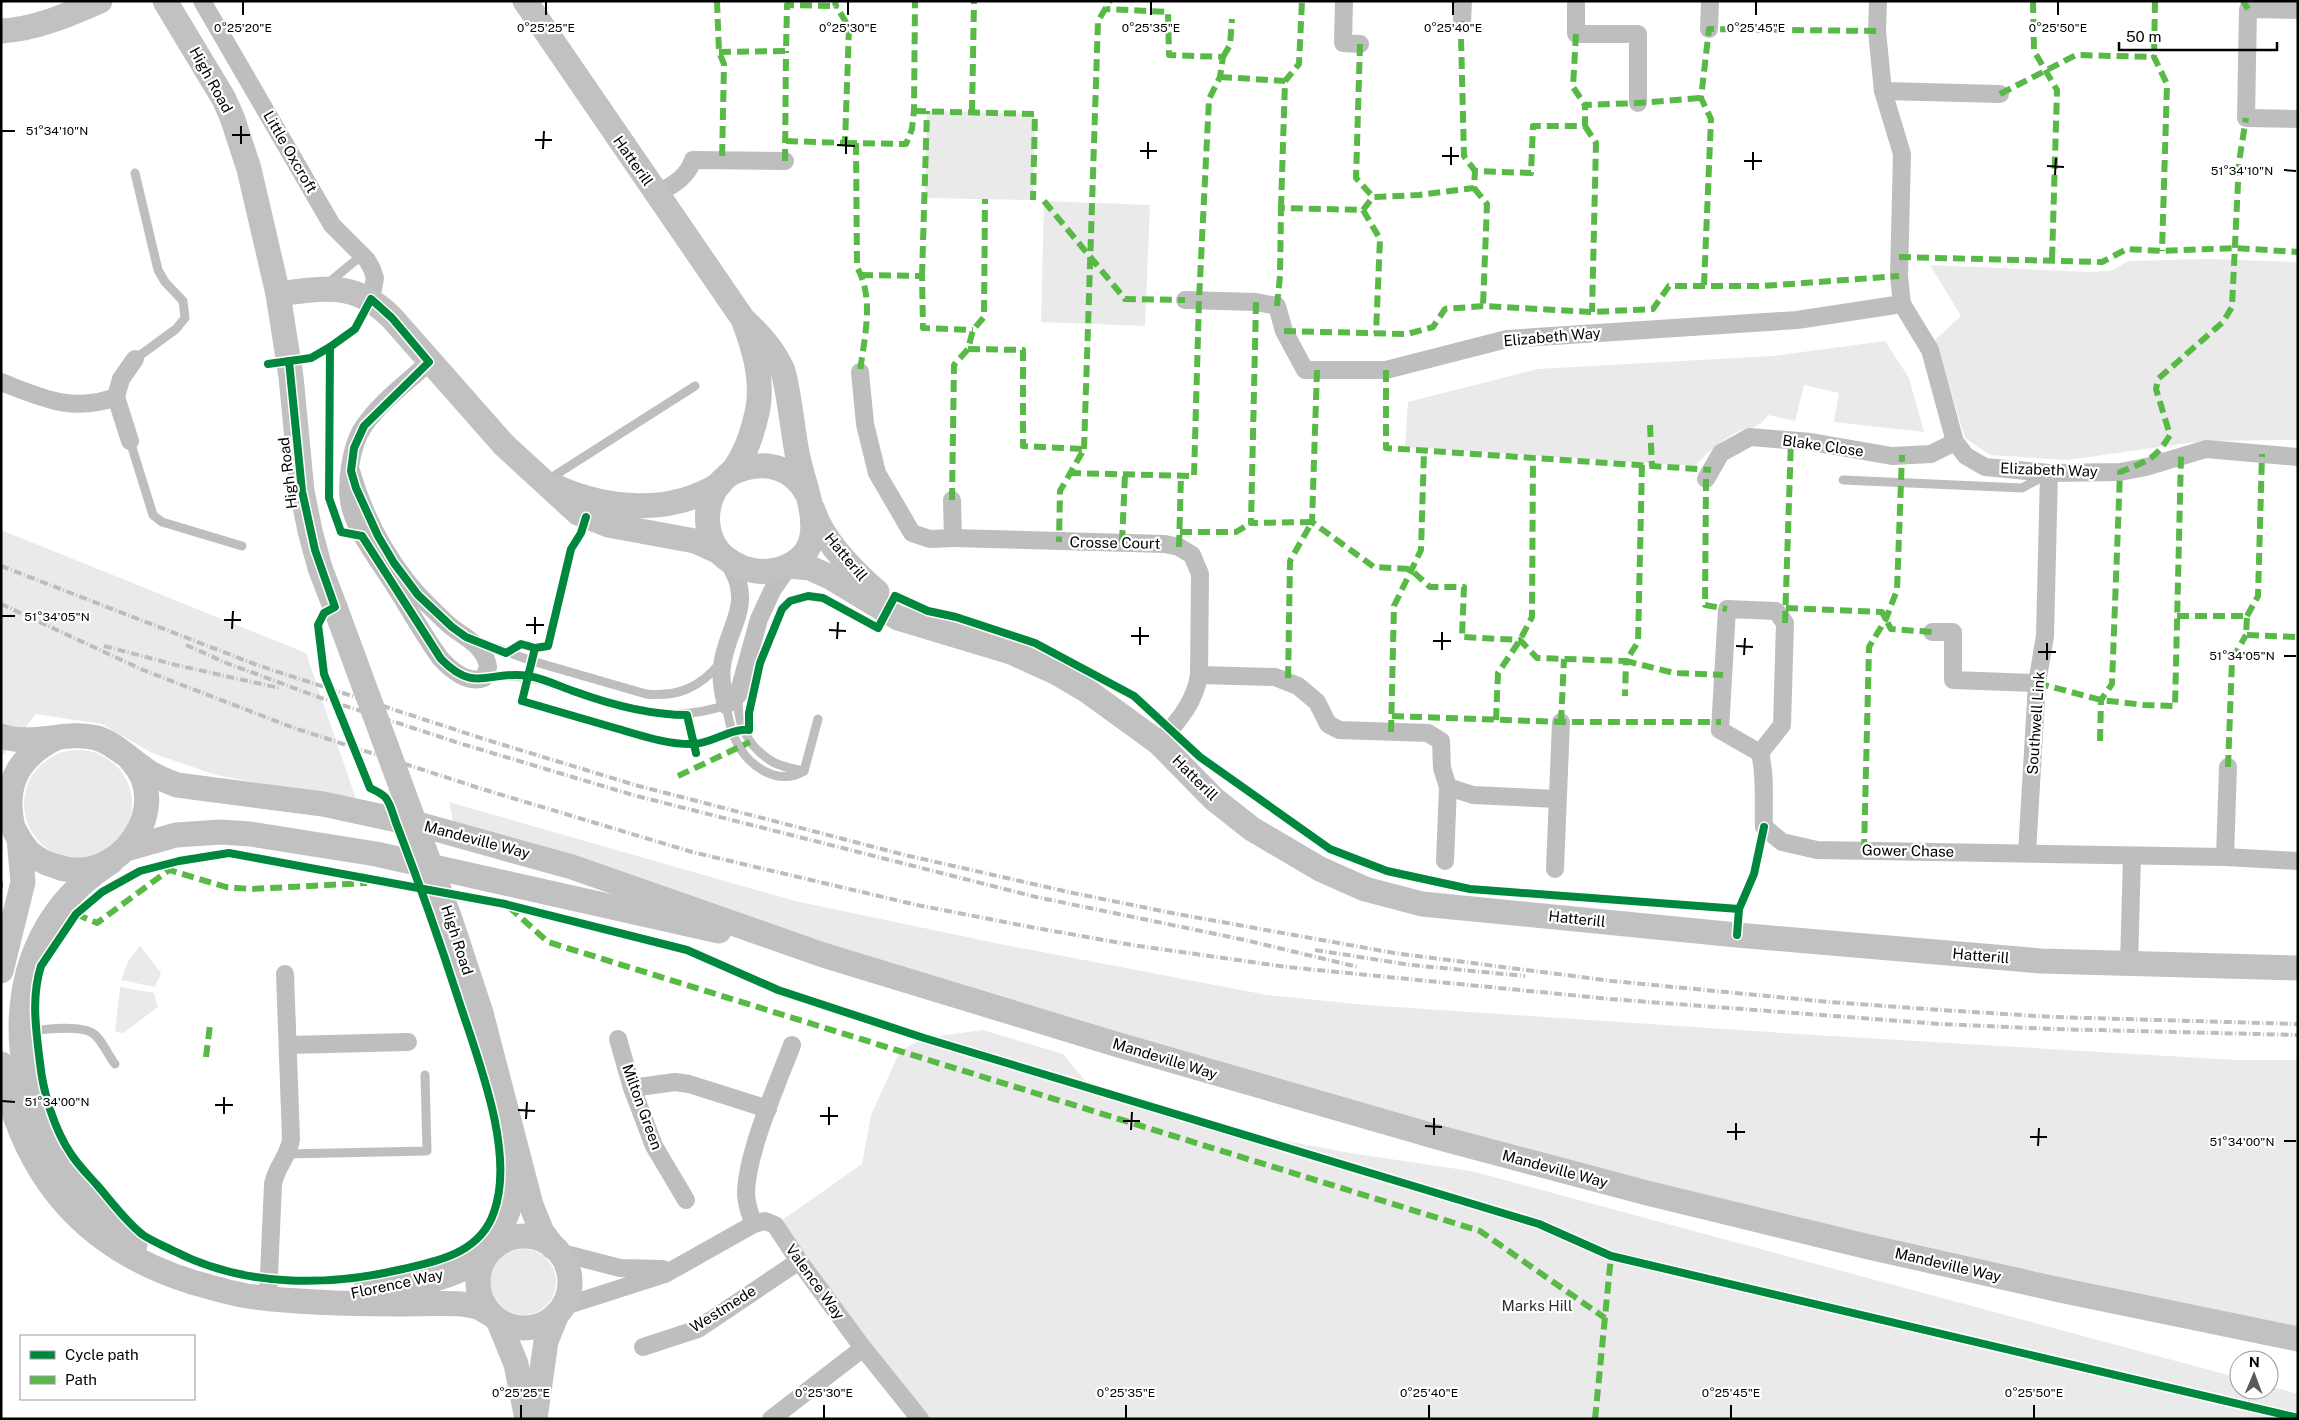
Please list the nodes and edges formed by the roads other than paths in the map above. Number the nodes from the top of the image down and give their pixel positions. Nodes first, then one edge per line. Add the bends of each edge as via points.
1 (100, 1) edge
2 (165, 1) edge
3 (202, 1) edge
4 (525, 1) edge
5 (1344, 1) edge
6 (1463, 1) edge
7 (1576, 1) edge
8 (1710, 1) edge
9 (1878, 1) edge
10 (2277, 6) edge
11 (2298, 10) edge
12 (1462, 21) dead end
13 (1709, 29) dead end
14 (1, 31) edge
15 (1360, 44) dead end
16 (1883, 91) junction
17 (2000, 94) dead end
18 (1638, 103) dead end
19 (2298, 119) edge
20 (785, 161) dead end
21 (135, 173) dead end
22 (657, 194) junction
23 (362, 255) junction
24 (320, 289) junction
25 (278, 294) junction
26 (372, 299) junction
27 (1185, 300) dead end
28 (1902, 304) junction
29 (743, 319) junction
30 (135, 359) joint
31 (429, 362) junction
32 (860, 372) dead end
33 (1, 382) edge
34 (695, 386) dead end
35 (116, 397) junction
36 (130, 441) joint
37 (1954, 442) junction
38 (2298, 457) edge
39 (351, 471) junction
40 (2049, 473) junction
41 (1706, 479) dead end
42 (724, 480) junction
43 (1842, 480) dead end
44 (544, 482) junction
45 (952, 500) dead end
46 (811, 504) junction
47 (953, 538) junction
48 (242, 546) dead end
49 (723, 556) junction
50 (789, 566) junction
51 (937, 628) junction
52 (1932, 632) dead end
53 (466, 636) junction
54 (723, 659) junction
55 (1200, 675) junction
56 (484, 678) junction
57 (2036, 683) junction
58 (741, 687) junction
59 (726, 705) junction
60 (818, 719) dead end
61 (1561, 722) dead end
62 (1, 736) edge
63 (56, 738) junction
64 (1159, 743) junction
65 (1760, 753) junction
66 (126, 755) junction
67 (2228, 767) dead end
68 (804, 771) junction
69 (1448, 787) junction
70 (1557, 799) junction
71 (11, 823) edge
72 (2027, 853) junction
73 (118, 855) junction
74 (2132, 856) junction
75 (2225, 857) junction
76 (1445, 861) dead end
77 (2298, 861) edge
78 (1556, 869) dead end
79 (823, 954) junction
80 (2128, 965) junction
81 (2298, 968) edge
82 (1, 971) edge
83 (285, 974) dead end
84 (19, 1032) junction
85 (618, 1039) dead end
86 (408, 1042) dead end
87 (289, 1045) junction
88 (792, 1045) dead end
89 (1, 1064) edge
90 (115, 1064) dead end
91 (425, 1075) dead end
92 (632, 1088) junction
93 (1, 1106) edge
94 (768, 1109) junction
95 (515, 1144) junction
96 (287, 1154) junction
97 (35, 1163) junction
98 (686, 1200) dead end
99 (754, 1224) junction
100 (556, 1249) junction
101 (491, 1250) junction
102 (798, 1261) junction
103 (686, 1264) junction
104 (194, 1282) junction
105 (268, 1298) junction
106 (301, 1300) junction
107 (560, 1310) junction
108 (495, 1318) junction
109 (2298, 1339) edge
110 (643, 1347) dead end
111 (863, 1348) junction
112 (527, 1419) edge
113 (535, 1419) edge
114 (770, 1419) edge
115 (920, 1419) edge

1 - 14 street via 50,22 23,30
2 - 25 street, High Road via 232,117 257,199
3 - 23 street, Little Oxcroft via 332,225
4 - 22 street, Hatterill
5 - 15 street via 1343,44
6 - 12 street
7 - 18 street via 1576,34 1638,34
8 - 13 street
9 - 16 street via 1877,31
10 - 11 street
10 - 19 street via 2248,9 2246,118
16 - 17 street
16 - 28 street via 1902,154 1899,276
20 - 22 street via 693,160 690,169 677,182
21 - 30 lane via 158,270 183,301 185,318 176,329
22 - 29 street, Hatterill
23 - 24 lane
23 - 26 street, Little Oxcroft via 375,278
24 - 25 street
24 - 26 street via 342,290
25 - 95 street, High Road, bridge via 291,377 302,492 320,568 430,862 481,1013
26 - 31 street
27 - 28 street, Elizabeth Way via 1256,302 1277,306 1284,331 1305,370 1386,370 1507,339 1797,320
28 - 37 street via 1930,350
29 - 42 street, Hatterill via 756,358 760,392 750,435 735,468
29 - 46 street, Hatterill via 778,359 799,464
30 - 35 street via 121,379
31 - 39 street via 364,426 354,448
31 - 44 street via 504,445
32 - 47 street, Crosse Court via 865,424 877,473 912,533 930,539
33 - 35 street via 45,400 68,405
34 - 44 lane
35 - 36 street
36 - 48 lane via 152,515 162,522
37 - 40 street, Elizabeth Way via 1966,456 1985,467
37 - 41 street, Blake Close via 1931,454 1892,456 1811,442 1750,437 1721,453
38 - 40 street, Elizabeth Way via 2206,448 2120,472
39 - 53 street via 378,536 406,580 438,614
39 - 56 street via 350,508 362,536 425,637 452,670 470,679
40 - 43 lane via 2022,488
40 - 57 street, Southwell Link via 2045,636
42 - 44 street via 698,496 682,501 637,507 591,499
42 - 46 street, Hatterill via 752,465 777,467 796,478
42 - 49 street, Hatterill via 710,502 707,525 710,538
44 - 49 street via 566,504 586,517 608,525 695,541
45 - 47 street
46 - 50 street, Hatterill via 814,522 810,541 803,555
46 - 51 street, Hatterill via 832,544 850,567 891,603
47 - 55 street, Crosse Court via 1150,543 1179,547 1192,555 1200,574
49 - 50 street, Hatterill via 736,566 758,571
49 - 54 street via 738,581 740,611
50 - 51 street, Hatterill via 810,568 830,576 887,612
50 - 58 street via 773,589 759,619
51 - 64 street, Hatterill via 1011,652 1057,673
52 - 57 street via 1953,632 1952,680
53 - 54 lane via 532,662 662,696 684,692 699,684
53 - 56 street via 485,656 488,667
54 - 59 street
55 - 64 street, Crosse Court via 1197,691 1187,709
55 - 69 street via 1275,677 1298,686 1317,702 1328,724 1339,730 1428,733 1441,741 1442,768
56 - 59 lane via 529,676 598,700 671,715 708,711
57 - 72 street, Southwell Link
58 - 59 street via 734,700
58 - 68 lane via 738,701 740,722 750,742 774,763
59 - 68 lane via 732,733 749,760 761,770 782,778
60 - 68 lane
61 - 70 street
62 - 63 street, Mandeville Way via 25,741
63 - 66 street, Mandeville Way via 84,736 106,742
63 - 71 street, Mandeville Way via 30,754 14,778 10,794
64 - 80 street, Hatterill via 1214,799 1285,850 1365,889 1422,904 1757,937 2041,961
65 - 65 street via 1720,730 1727,609 1776,611 1785,623 1782,724
65 - 72 street, Gower Chase via 1765,771 1764,827 1782,842 1817,850
66 - 73 street, Mandeville Way via 141,774 146,801 141,826
66 - 79 street, Mandeville Way via 153,775 177,785 323,804 425,826 580,869
67 - 75 street
69 - 70 street via 1473,795
69 - 76 street
70 - 78 street
71 - 73 street, Mandeville Way via 29,852 46,864 83,871 98,868
71 - 82 street via 23,864 23,882
72 - 74 street, Gower Chase
73 - 79 street, Mandeville Way via 164,837 200,832 291,840 392,858
73 - 84 street, Florence Way via 71,893 40,937 23,986
74 - 75 street, Gower Chase
74 - 80 street
75 - 77 street, Gower Chase
79 - 109 street, Mandeville Way via 1189,1067 1554,1169 1869,1247
80 - 81 street, Hatterill
83 - 87 street
84 - 90 lane via 89,1030
84 - 104 street, Florence Way via 32,1100 62,1165 95,1207 127,1238 167,1270
85 - 92 street, Milton Green
86 - 87 street
87 - 96 street via 292,1130
88 - 94 street
89 - 97 street, Florence Way via 13,1112
91 - 96 lane via 427,1151
92 - 94 street via 675,1082 689,1084
92 - 98 street, Milton Green via 654,1146
93 - 97 street
94 - 99 street via 747,1184 746,1196
95 - 100 street, High Road via 534,1214 545,1238
95 - 101 street, High Road via 511,1200
96 - 105 street via 279,1166 274,1184
97 - 104 street, Florence Way via 65,1205 101,1238 147,1264
99 - 102 street, Valence Way via 765,1221 775,1224
99 - 103 street
100 - 101 street via 538,1238 522,1236 506,1239
100 - 103 street via 631,1269 668,1269
100 - 107 street via 569,1276 568,1293
101 - 106 street, Florence Way via 460,1270 417,1283
101 - 108 street via 480,1268 478,1289 482,1301
102 - 110 street, Westmede via 698,1329
102 - 111 street, Valence Way
103 - 107 street
104 - 105 street, Florence Way via 230,1293
105 - 106 street, Florence Way
106 - 108 street, Florence Way via 462,1304 478,1307
107 - 108 street via 546,1323 526,1328 512,1327
107 - 113 street via 546,1341
108 - 112 street via 516,1364
111 - 114 street
111 - 115 street, Valence Way

